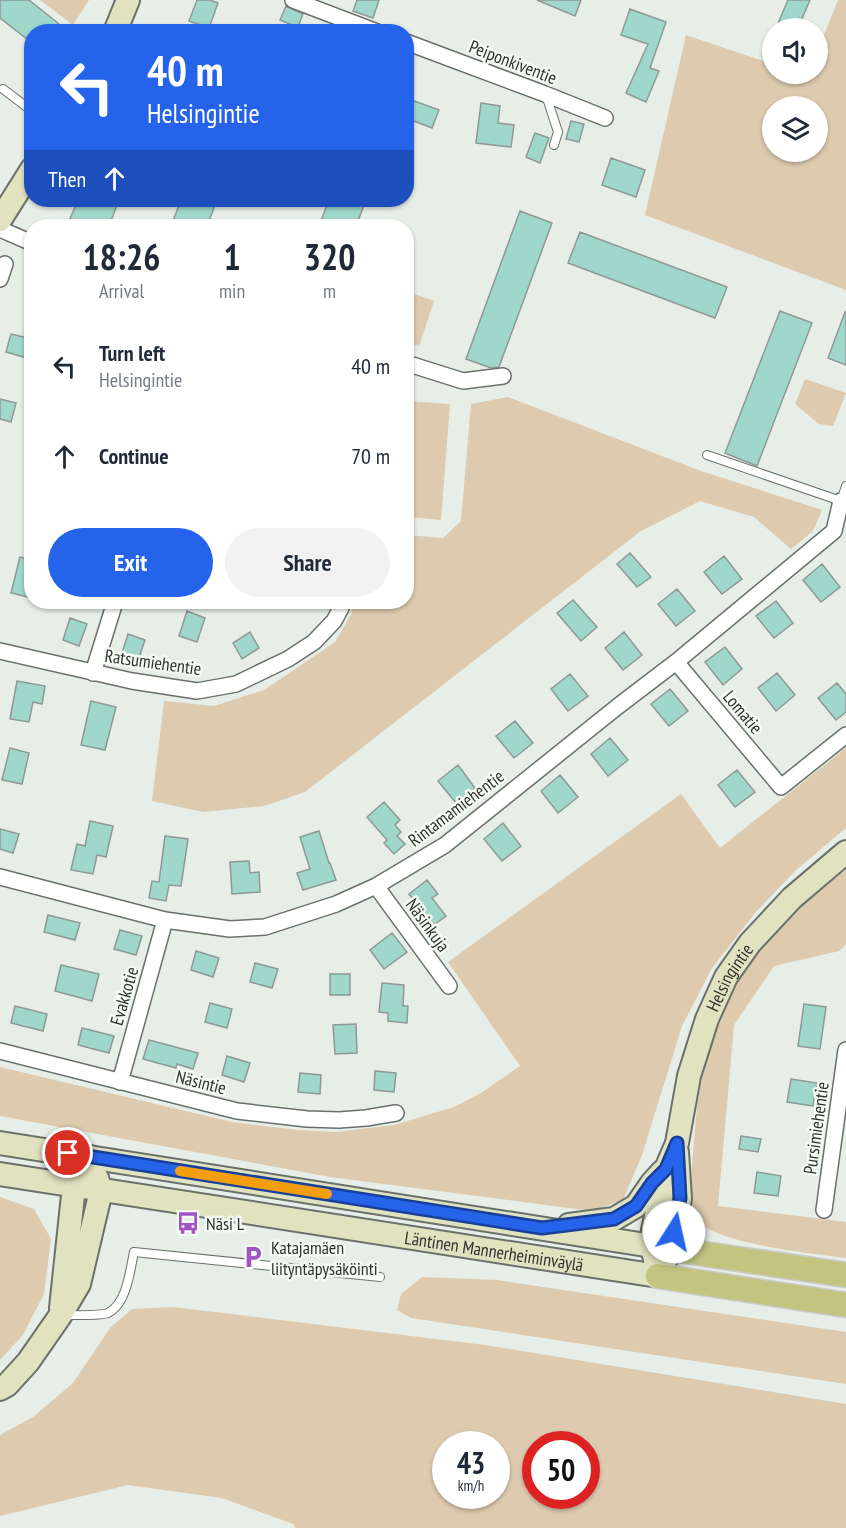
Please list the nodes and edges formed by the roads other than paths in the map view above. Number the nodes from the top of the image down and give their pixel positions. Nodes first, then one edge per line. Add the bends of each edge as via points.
1 (128, 0) edge
2 (293, 0) edge
3 (119, 24) edge
4 (356, 24) edge
5 (414, 45) edge
6 (3, 89) dead end
7 (545, 94) junction
8 (24, 105) edge
9 (607, 124) dead end
10 (554, 145) dead end
11 (24, 182) edge
12 (0, 220) edge
13 (0, 229) edge
14 (24, 240) edge
15 (414, 366) edge
16 (503, 376) dead end
17 (707, 455) dead end
18 (844, 493) edge
19 (113, 609) edge
20 (340, 609) edge
21 (0, 651) edge
22 (676, 662) junction
23 (93, 673) junction
24 (846, 735) edge
25 (846, 852) edge
26 (0, 878) edge
27 (376, 886) junction
28 (165, 920) junction
29 (449, 986) dead end
30 (846, 1050) edge
31 (0, 1051) edge
32 (120, 1082) junction
33 (396, 1113) dead end
34 (0, 1143) edge
35 (677, 1143) junction
36 (90, 1157) junction
37 (666, 1169) junction
38 (0, 1174) edge
39 (74, 1186) junction
40 (101, 1191) junction
41 (824, 1210) dead end
42 (542, 1228) junction
43 (661, 1248) junction
44 (846, 1275) edge
45 (658, 1276) junction
46 (380, 1278) dead end
47 (846, 1305) edge
48 (60, 1316) junction
49 (0, 1389) edge

1 - 3 main road
2 - 4 street
5 - 7 street, Peiponkiventie
6 - 8 lane
7 - 9 street, Peiponkiventie
7 - 10 lane via 558,132
11 - 12 main road
13 - 14 street
15 - 16 street via 463,381
17 - 18 lane
18 - 22 street, Rintamamiehentie via 834,531
19 - 23 street
20 - 23 street, Ratsumiehentie via 314,642 236,684 197,691
21 - 23 street, Ratsumiehentie
22 - 24 street, Lomatie via 781,787
22 - 27 street, Rintamamiehentie via 445,845
25 - 35 main road, Helsingintie via 785,906 750,943 726,977 707,1019 689,1076
26 - 28 street, Rintamamiehentie
27 - 28 street, Rintamamiehentie via 336,904 265,927 230,929
27 - 29 street, Näsinkuja
28 - 32 street, Evakkotie
30 - 41 street, Pursimiehentie
31 - 32 street, Näsintie
32 - 33 street, Näsintie via 237,1111 307,1119 348,1120
34 - 36 main road, Läntinen Mannerheiminväylä
35 - 37 main road, Helsingintie
35 - 43 main road, Helsingintie via 680,1198
36 - 39 main road
36 - 40 main road
36 - 42 main road, Läntinen Mannerheiminväylä
37 - 42 main road, Helsingintie via 636,1206 614,1219
37 - 43 main road, Helsingintie via 653,1230
38 - 39 main road, Läntinen Mannerheiminväylä
39 - 40 main road, Läntinen Mannerheiminväylä
39 - 48 main road
40 - 45 main road, Läntinen Mannerheiminväylä
40 - 48 main road via 79,1284
42 - 43 main road, Läntinen Mannerheiminväylä
43 - 44 main road, Läntinen Mannerheiminväylä
43 - 45 main road, Helsingintie
45 - 47 main road, Läntinen Mannerheiminväylä
46 - 48 lane via 134,1252 119,1303 107,1313
48 - 49 main road via 28,1362

